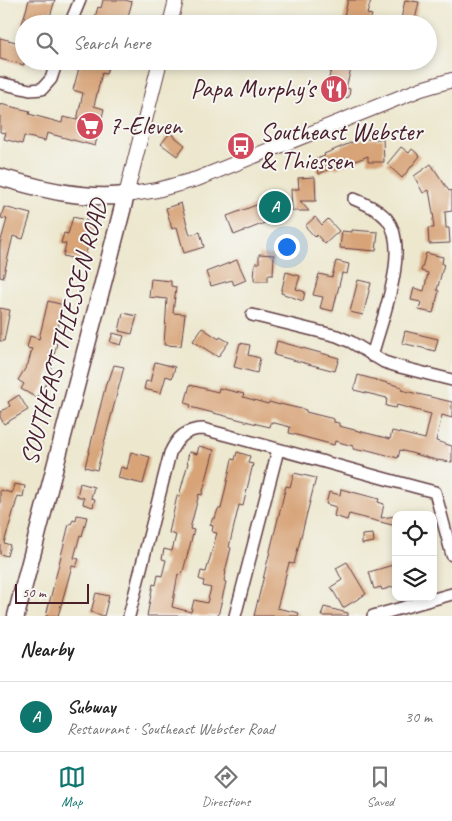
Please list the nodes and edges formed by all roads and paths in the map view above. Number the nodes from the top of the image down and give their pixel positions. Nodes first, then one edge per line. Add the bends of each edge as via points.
1 (80, 0) edge
2 (176, 0) edge
3 (74, 15) edge
4 (172, 15) edge
5 (54, 70) edge
6 (158, 70) edge
7 (452, 80) edge
8 (0, 83) edge
9 (0, 177) edge
10 (126, 195) junction
11 (354, 199) dead end
12 (252, 315) dead end
13 (372, 356) junction
14 (452, 380) edge
15 (278, 450) junction
16 (452, 555) edge
17 (452, 594) edge
18 (16, 616) edge
19 (129, 616) edge
20 (235, 616) edge
21 (373, 616) edge

1 - 3 street
2 - 4 street
5 - 8 street via 42,89 30,90
6 - 10 street, SOUTHEAST THIESSEN ROAD
7 - 10 street via 421,89 195,180
9 - 10 main road via 68,194
10 - 18 main road, SOUTHEAST THIESSEN ROAD
11 - 13 street via 387,219 394,231 396,244 395,274
12 - 13 street via 337,336
13 - 14 street
15 - 16 street via 435,492
15 - 19 street via 203,429 192,430 177,440 170,453
15 - 20 street
17 - 21 street

